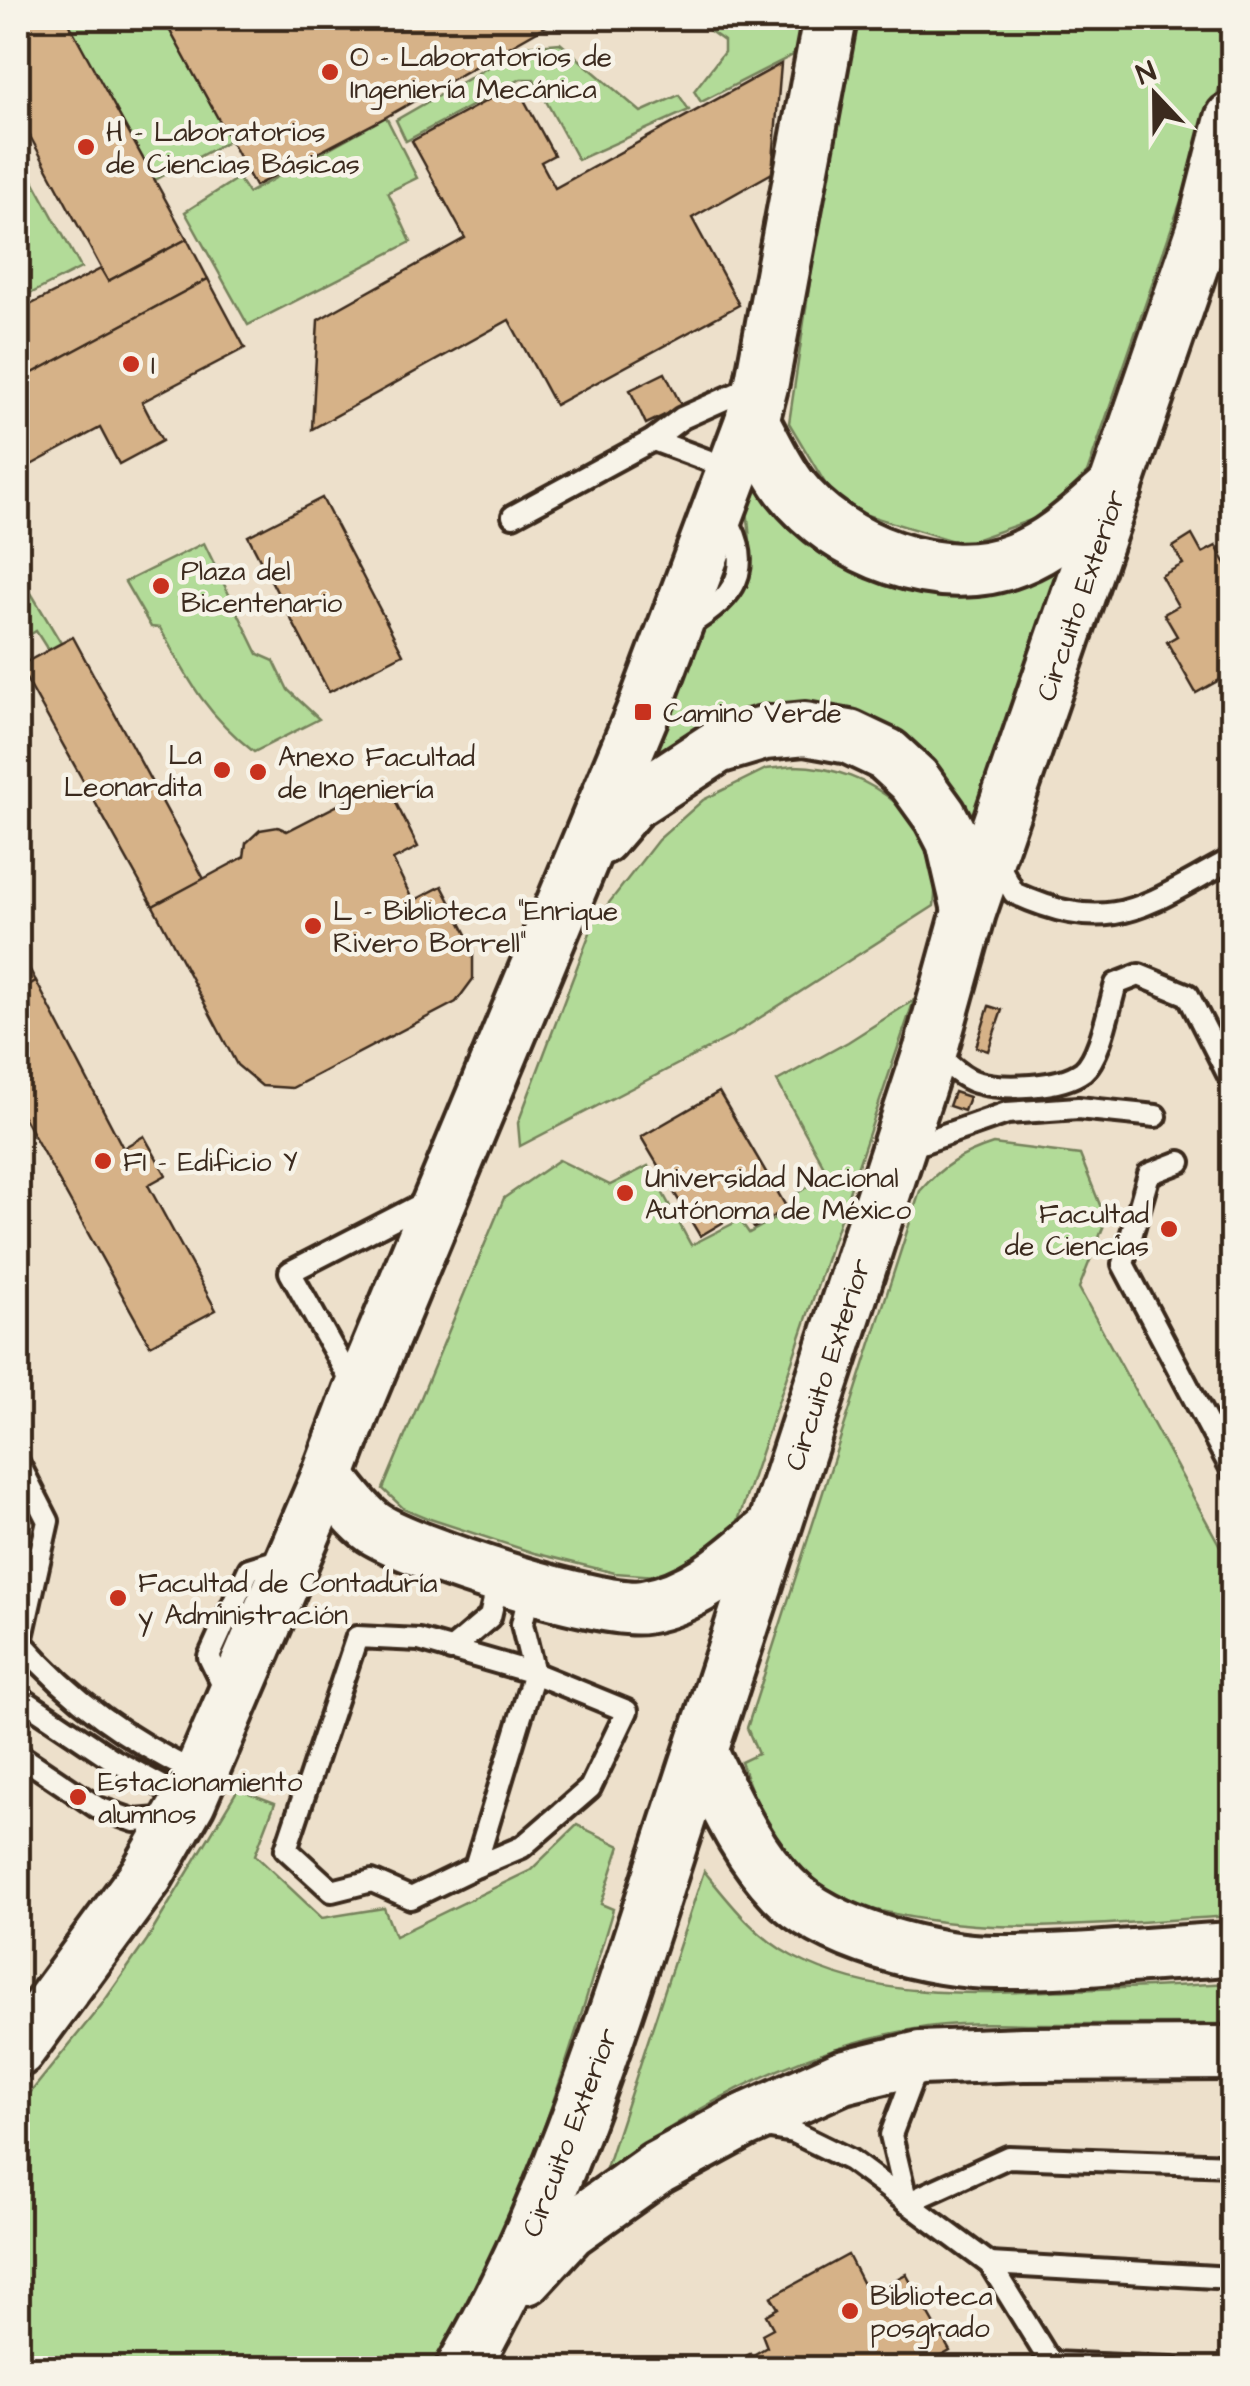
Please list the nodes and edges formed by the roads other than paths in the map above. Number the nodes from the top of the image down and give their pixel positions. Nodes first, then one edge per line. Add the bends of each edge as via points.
1 (830, 18) edge
2 (1232, 119) edge
3 (757, 402) junction
4 (653, 440) junction
5 (1118, 484) junction
6 (726, 488) junction
7 (513, 516) dead end
8 (990, 848) junction
9 (1232, 859) edge
10 (581, 861) junction
11 (969, 912) junction
12 (931, 1049) junction
13 (1232, 1082) edge
14 (1156, 1116) dead end
15 (897, 1151) junction
16 (1180, 1162) dead end
17 (443, 1193) junction
18 (359, 1395) junction
19 (18, 1462) edge
20 (1232, 1470) edge
21 (328, 1476) junction
22 (773, 1529) junction
23 (515, 1580) junction
24 (451, 1650) junction
25 (534, 1673) junction
26 (18, 1696) edge
27 (701, 1752) junction
28 (18, 1754) edge
29 (188, 1798) junction
30 (475, 1867) junction
31 (1232, 1949) edge
32 (18, 2050) edge
33 (1232, 2053) edge
34 (920, 2058) junction
35 (742, 2122) junction
36 (1232, 2164) edge
37 (907, 2202) junction
38 (990, 2264) junction
39 (1232, 2278) edge
40 (498, 2308) junction
41 (1052, 2366) edge
42 (464, 2368) edge
43 (1171, 2368) edge

1 - 3 street
2 - 5 street, Circuito Exterior via 1203,232
3 - 4 lane via 682,418
3 - 5 street via 790,487 826,524 870,549 927,566 969,570 1015,561 1054,541
3 - 6 street
4 - 6 lane
4 - 7 lane
5 - 8 street, Circuito Exterior
6 - 10 street
8 - 9 lane via 1014,893 1061,910 1111,916 1196,882
8 - 11 street, Circuito Exterior
10 - 11 street via 630,804 718,748 805,728 868,744 914,780 953,841
10 - 17 street
11 - 12 street, Circuito Exterior
12 - 13 lane via 974,1082 1050,1084 1084,1070 1116,984 1139,975 1188,996
12 - 15 street, Circuito Exterior
14 - 15 lane via 1078,1108 1007,1113
15 - 22 street, Circuito Exterior
16 - 20 lane via 1150,1174 1124,1264
17 - 18 street
17 - 18 lane via 290,1272
18 - 21 street
19 - 29 lane via 48,1521 21,1642 68,1693 157,1754
21 - 23 street via 373,1527 423,1552
21 - 29 street
22 - 23 street via 717,1576 678,1598 640,1608 607,1606
22 - 27 street, Circuito Exterior
23 - 24 lane via 490,1617
23 - 25 lane
24 - 25 lane
24 - 30 lane via 419,1640 358,1636 286,1849 332,1892 372,1881 411,1898
25 - 30 lane
25 - 30 lane via 628,1711 590,1788 522,1847
26 - 29 lane via 112,1759
27 - 31 street via 742,1837 784,1891 825,1921 902,1949 994,1962
27 - 40 street, Circuito Exterior via 557,2177
28 - 29 lane via 98,1808 135,1821
29 - 32 street via 146,1876
33 - 34 street
34 - 35 street via 842,2077
34 - 37 lane via 892,2135
35 - 37 lane via 792,2132 850,2160
35 - 40 street via 657,2168 570,2230
36 - 37 lane via 1008,2158
37 - 38 lane
38 - 39 lane
38 - 41 lane
40 - 42 street, Circuito Exterior
41 - 43 lane

